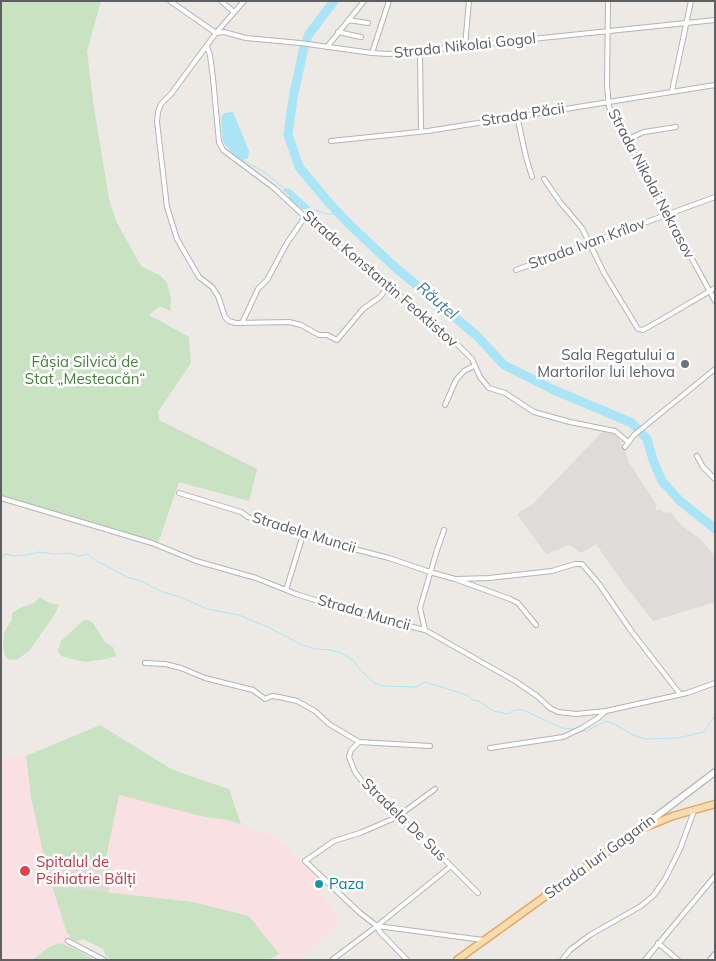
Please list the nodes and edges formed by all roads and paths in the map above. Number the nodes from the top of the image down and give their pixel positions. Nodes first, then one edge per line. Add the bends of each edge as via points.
1 (170, 1) edge
2 (221, 1) edge
3 (244, 1) edge
4 (364, 1) edge
5 (388, 1) edge
6 (469, 1) edge
7 (608, 1) edge
8 (691, 1) edge
9 (234, 12) junction
10 (348, 20) junction
11 (715, 20) edge
12 (686, 23) junction
13 (368, 24) dead end
14 (607, 31) junction
15 (338, 32) junction
16 (216, 34) junction
17 (361, 36) dead end
18 (207, 46) junction
19 (465, 46) junction
20 (327, 47) junction
21 (420, 51) junction
22 (372, 53) junction
23 (715, 85) edge
24 (672, 91) junction
25 (608, 102) junction
26 (517, 116) junction
27 (676, 127) dead end
28 (421, 131) junction
29 (626, 140) junction
30 (331, 141) dead end
31 (532, 177) dead end
32 (544, 179) dead end
33 (715, 197) edge
34 (667, 214) junction
35 (305, 217) junction
36 (589, 243) junction
37 (516, 270) dead end
38 (388, 287) junction
39 (715, 288) edge
40 (709, 292) junction
41 (715, 301) edge
42 (242, 322) junction
43 (474, 366) junction
44 (715, 369) edge
45 (444, 405) dead end
46 (628, 442) junction
47 (625, 447) dead end
48 (697, 456) dead end
49 (715, 479) edge
50 (179, 493) dead end
51 (1, 498) edge
52 (444, 530) dead end
53 (303, 535) junction
54 (430, 572) junction
55 (455, 579) junction
56 (286, 590) junction
57 (536, 625) dead end
58 (425, 630) junction
59 (145, 663) dead end
60 (715, 683) edge
61 (680, 694) junction
62 (606, 711) junction
63 (359, 742) junction
64 (430, 746) dead end
65 (490, 748) dead end
66 (715, 772) edge
67 (434, 789) dead end
68 (715, 804) edge
69 (695, 809) junction
70 (398, 817) junction
71 (636, 831) junction
72 (451, 866) junction
73 (715, 876) edge
74 (478, 893) dead end
75 (377, 926) junction
76 (483, 940) junction
77 (68, 941) dead end
78 (658, 944) junction
79 (715, 955) edge
80 (104, 960) edge
81 (332, 960) edge
82 (407, 960) edge
83 (456, 960) edge
84 (562, 960) edge
85 (644, 960) edge
86 (678, 960) edge
87 (711, 960) edge

1 - 16 street
2 - 9 street
3 - 9 street
4 - 10 street
5 - 22 street
6 - 19 street
7 - 14 street, Strada Nikolai Nekrasov
8 - 12 street
9 - 16 street
10 - 13 street
10 - 15 street
11 - 12 street, Strada Nikolai Gogol
12 - 14 street, Strada Nikolai Gogol
12 - 24 street
14 - 19 street, Strada Nikolai Gogol
14 - 25 street, Strada Nikolai Nekrasov
15 - 17 street
15 - 20 street
16 - 18 street
16 - 20 street, Strada Nikolai Gogol via 224,32 246,38
18 - 35 street, Strada Konstantin Feoktistov via 220,146
18 - 42 street via 158,112 162,177 177,239 199,277 218,296 225,317 229,321
19 - 21 street, Strada Nikolai Gogol
20 - 22 street, Strada Nikolai Gogol
21 - 22 street, Strada Nikolai Gogol
21 - 28 street
23 - 24 street, Strada Păcii
24 - 25 street, Strada Păcii
25 - 26 street, Strada Păcii
25 - 29 street, Strada Nikolai Nekrasov
26 - 28 street, Strada Păcii
26 - 31 street
27 - 29 street via 644,132
28 - 30 street, Strada Păcii
29 - 34 street, Strada Nikolai Nekrasov
32 - 36 street via 576,219
33 - 34 street, Strada Ivan Krîlov
34 - 36 street, Strada Ivan Krîlov
34 - 40 street, Strada Nikolai Nekrasov
35 - 38 street, Strada Konstantin Feoktistov
35 - 42 street via 267,280 258,289
36 - 37 street, Strada Ivan Krîlov
36 - 40 street via 640,330
38 - 42 street via 363,309 337,340 289,322
38 - 43 street, Strada Konstantin Feoktistov via 448,335 472,359
39 - 40 street
40 - 41 street, Strada Nikolai Nekrasov
43 - 45 street via 456,380
43 - 46 street, Strada Konstantin Feoktistov via 489,388 505,394 530,411 615,431
44 - 46 street
46 - 47 street
48 - 49 street
50 - 53 street, Stradela Muncii
51 - 56 street, Strada Muncii via 152,544
52 - 54 street
53 - 54 street, Stradela Muncii
53 - 56 street
54 - 55 street, Stradela Muncii
54 - 58 street via 420,608
55 - 57 street, Stradela Muncii via 515,601
55 - 61 street via 552,571 580,563
56 - 58 street, Strada Muncii
58 - 62 street, Strada Muncii via 528,690 550,708 566,714
59 - 63 street via 182,668 205,678 253,690 265,699 272,696 297,701
60 - 61 street, Strada Muncii
61 - 62 street, Strada Muncii
62 - 65 street via 563,737
63 - 64 street
63 - 70 street, Stradela De Sus via 350,753 355,772
66 - 71 street, Strada Iuri Gagarin
67 - 70 street
68 - 69 main road
69 - 71 main road
69 - 84 street via 680,849 654,895 590,935
70 - 72 street, Stradela De Sus
70 - 75 street via 360,834 334,841 305,861
71 - 76 main road, Strada Iuri Gagarin
72 - 74 street, Stradela De Sus
72 - 75 street
73 - 78 street
75 - 76 street
75 - 81 street
75 - 82 street
76 - 83 main road, Strada Iuri Gagarin
77 - 80 street
78 - 85 street
78 - 86 street
79 - 87 street

